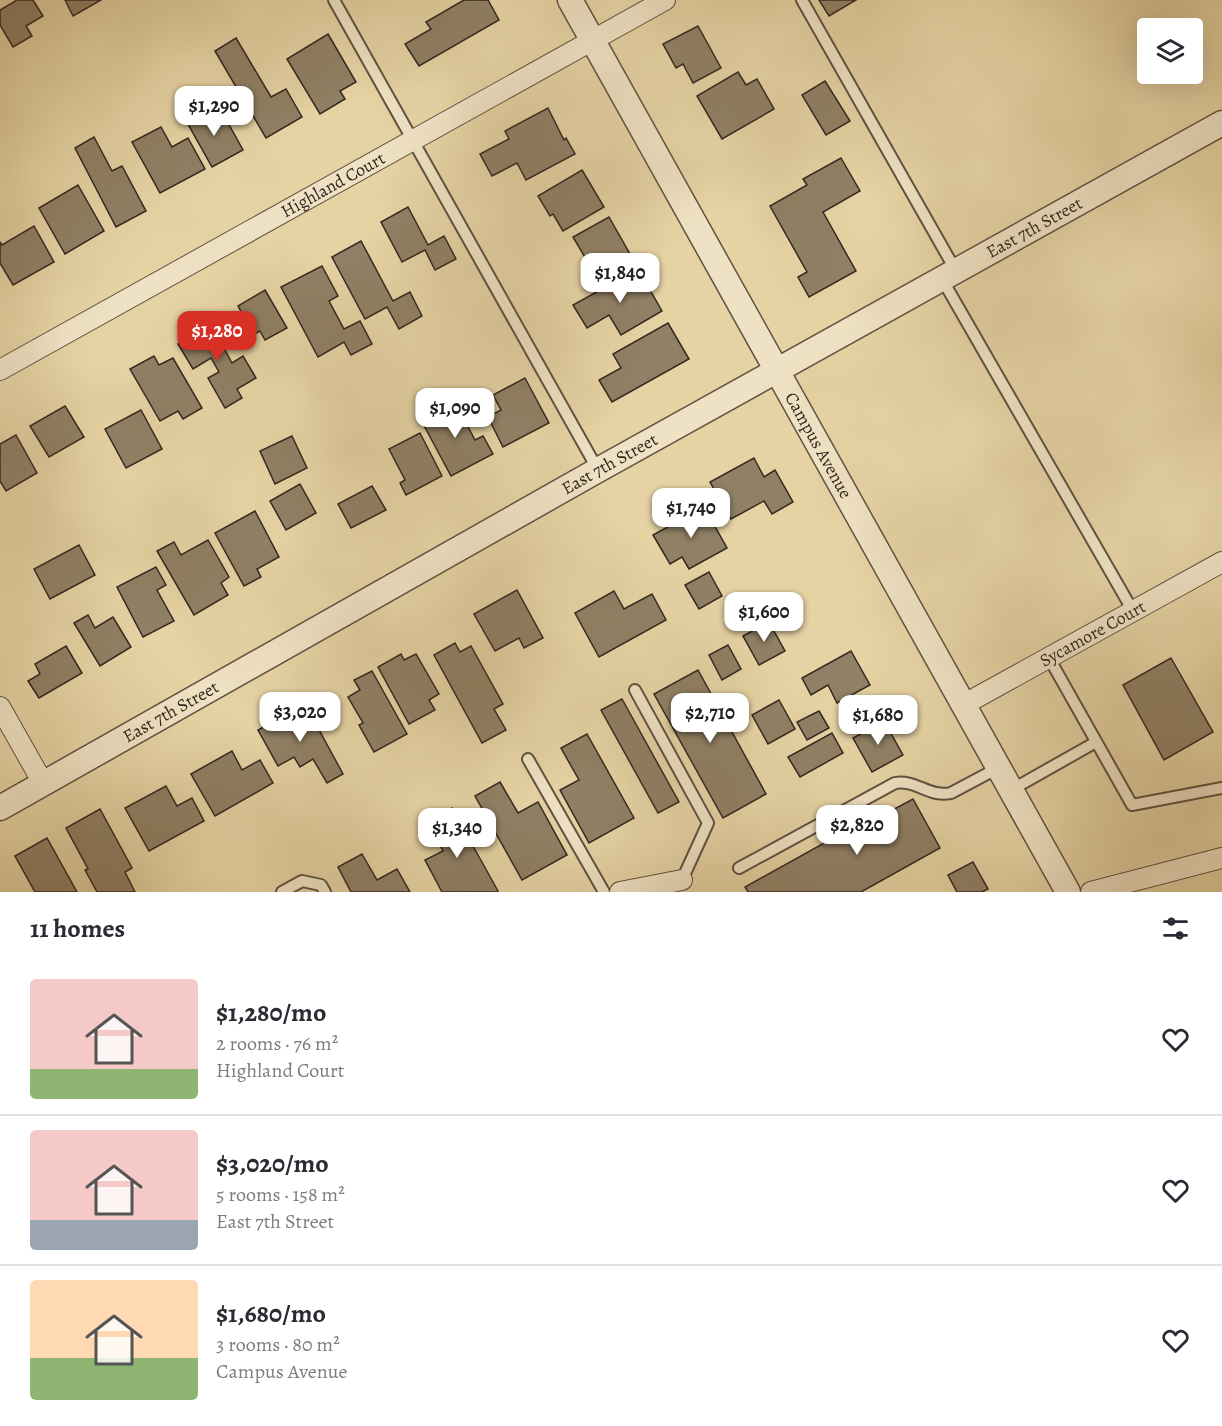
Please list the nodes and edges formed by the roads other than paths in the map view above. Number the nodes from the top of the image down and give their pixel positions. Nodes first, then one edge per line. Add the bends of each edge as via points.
1 (334, 0) edge
2 (570, 0) edge
3 (665, 0) edge
4 (802, 0) edge
5 (592, 40) junction
6 (1222, 123) edge
7 (412, 140) junction
8 (949, 275) junction
9 (0, 370) edge
10 (777, 371) junction
11 (598, 470) junction
12 (1222, 562) edge
13 (1133, 611) junction
14 (1049, 658) junction
15 (635, 690) dead end
16 (963, 705) junction
17 (0, 707) edge
18 (1096, 742) junction
19 (528, 759) dead end
20 (998, 768) junction
21 (43, 783) junction
22 (1222, 789) edge
23 (1010, 790) junction
24 (0, 808) edge
25 (1222, 858) edge
26 (740, 868) dead end
27 (682, 880) joint
28 (282, 892) edge
29 (325, 892) edge
30 (604, 892) edge
31 (620, 892) edge
32 (1068, 892) edge
33 (1091, 892) edge

1 - 7 lane
2 - 5 street, Campus Avenue
3 - 5 street, Highland Court
4 - 8 lane
5 - 7 street, Highland Court
5 - 10 street, Campus Avenue
6 - 8 street, East 7th Street
7 - 9 street, Highland Court
7 - 11 lane
8 - 10 street, East 7th Street
8 - 13 lane
10 - 11 street, East 7th Street
10 - 16 street, Campus Avenue
11 - 21 street, East 7th Street
12 - 13 street, Sycamore Court
13 - 14 street, Sycamore Court
14 - 16 street, Sycamore Court
14 - 18 lane
15 - 27 lane via 708,824
16 - 20 street, Campus Avenue
17 - 21 street
18 - 22 lane via 1132,804
18 - 23 lane
19 - 30 lane
20 - 23 street, Campus Avenue
20 - 26 lane via 943,795 903,781 895,783
21 - 24 street, East 7th Street
23 - 32 street, Campus Avenue
25 - 33 street
27 - 31 street
28 - 29 lane via 302,881 321,885

